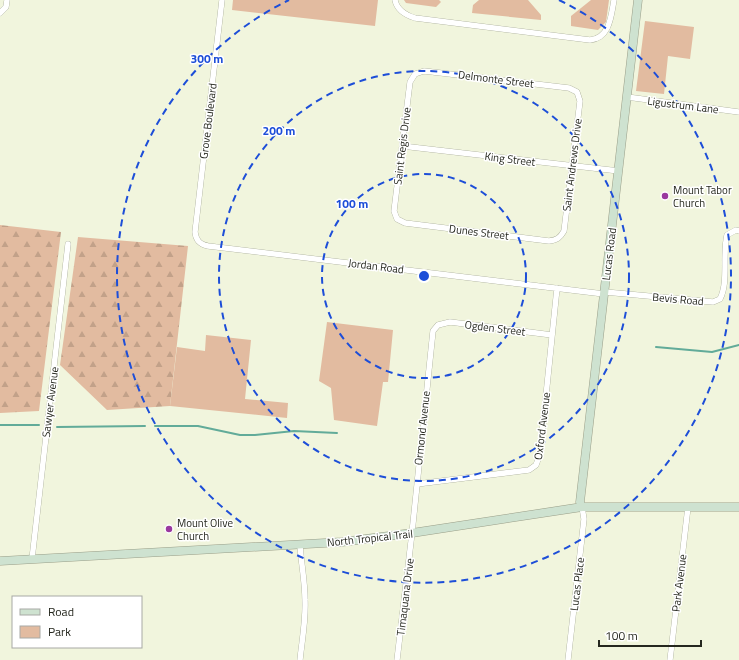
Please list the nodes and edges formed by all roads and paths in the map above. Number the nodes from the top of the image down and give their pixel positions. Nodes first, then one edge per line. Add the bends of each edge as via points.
1 (7, 0) edge
2 (222, 0) edge
3 (395, 0) edge
4 (614, 0) edge
5 (638, 0) edge
6 (0, 13) edge
7 (415, 74) joint
8 (577, 92) joint
9 (627, 97) junction
10 (739, 112) edge
11 (402, 146) junction
12 (572, 166) junction
13 (619, 171) junction
14 (397, 219) joint
15 (739, 231) edge
16 (560, 237) joint
17 (198, 241) joint
18 (68, 244) dead end
19 (557, 288) junction
20 (605, 293) junction
21 (438, 325) joint
22 (552, 335) junction
23 (417, 484) junction
24 (688, 507) junction
25 (739, 507) edge
26 (582, 508) junction
27 (412, 533) junction
28 (300, 544) junction
29 (32, 559) junction
30 (0, 561) edge
31 (300, 660) edge
32 (397, 660) edge
33 (568, 660) edge
34 (670, 660) edge

1 - 6 street via 6,7
2 - 17 street, Grove Boulevard via 195,232
3 - 4 street via 400,11 414,18 590,40 602,35 607,28
5 - 9 street, Lucas Road
7 - 8 street, Delmonte Street via 424,71 569,88
7 - 11 street, Saint Regis Drive via 410,82
8 - 12 street, Saint Andrews Drive via 580,101
9 - 10 street, Ligustrum Lane
9 - 13 street, Lucas Road
11 - 12 street, King Street
11 - 14 street, Saint Regis Drive via 394,211
12 - 13 street, King Street
12 - 16 street, Saint Andrews Drive via 564,231
13 - 20 street, Lucas Road
14 - 16 street, Dunes Street via 405,223 549,240
15 - 20 street, Bevis Road via 727,235 724,291 720,299 713,302
17 - 19 street, Jordan Road via 208,246
18 - 29 street, Sawyer Avenue
19 - 20 street, Jordan Road
19 - 22 street, Oxford Avenue
20 - 26 street, Lucas Road via 580,502
21 - 22 street, Ogden Street via 450,322
21 - 23 street, Ormond Avenue via 431,339
22 - 23 street, Oxford Avenue via 540,454 536,465 529,470
23 - 27 street, Ormond Avenue
24 - 25 street, North Tropical Trail
24 - 26 street, North Tropical Trail
24 - 34 street, Park Avenue
26 - 27 street, North Tropical Trail
26 - 33 street, Lucas Place via 584,519
27 - 28 street, North Tropical Trail via 342,542
27 - 32 street, Timaquana Drive
28 - 29 street, North Tropical Trail
28 - 31 street via 305,599
29 - 30 street, North Tropical Trail

